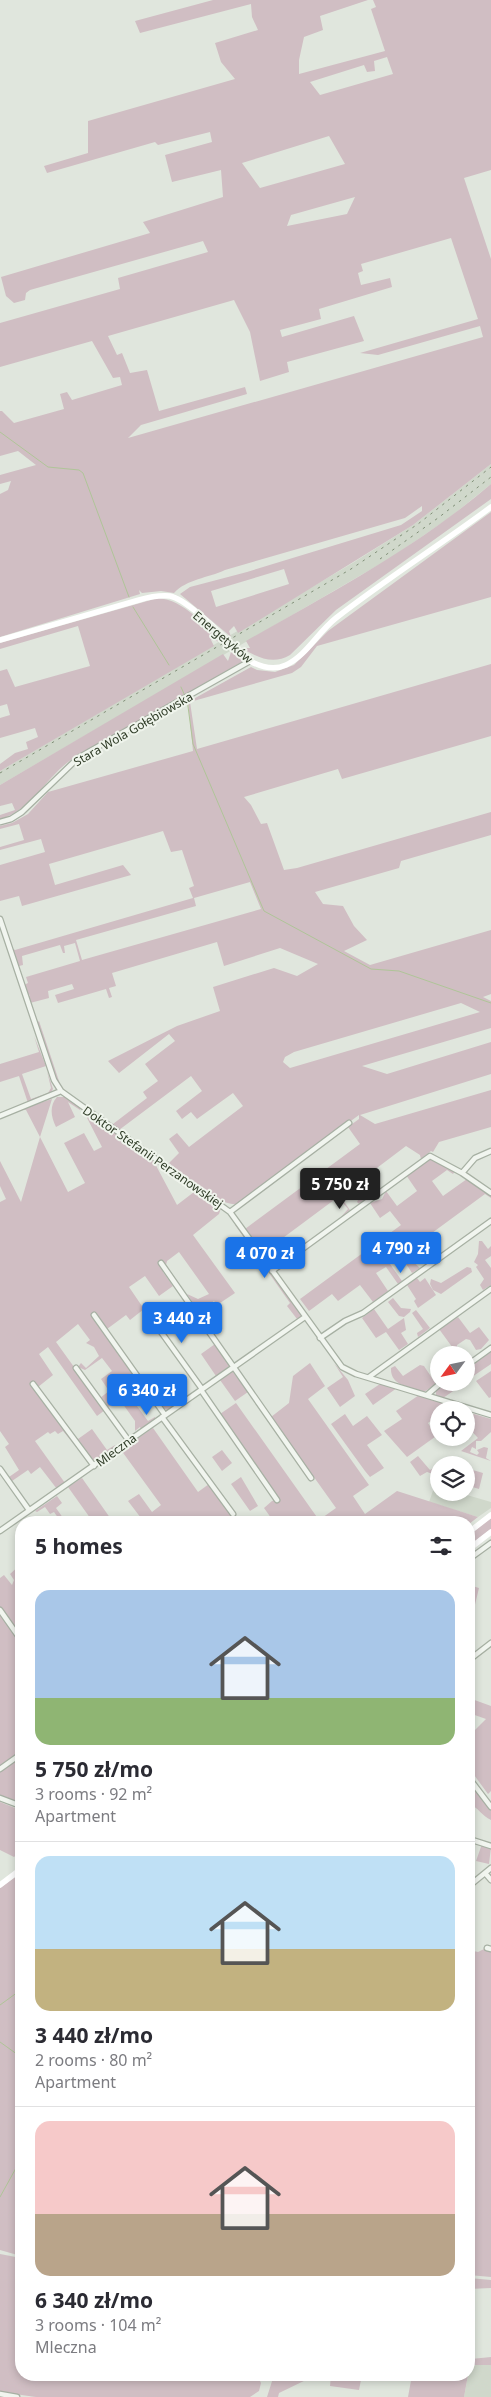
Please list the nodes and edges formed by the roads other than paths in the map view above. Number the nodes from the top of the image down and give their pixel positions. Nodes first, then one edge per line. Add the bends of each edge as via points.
1 (491, 507) edge
2 (0, 640) edge
3 (250, 661) junction
4 (0, 822) edge
5 (0, 919) edge
6 (61, 1092) junction
7 (0, 1116) edge
8 (349, 1123) dead end
9 (491, 1151) edge
10 (462, 1173) junction
11 (491, 1192) edge
12 (230, 1212) junction
13 (491, 1221) edge
14 (161, 1262) dead end
15 (272, 1271) junction
16 (491, 1289) edge
17 (146, 1311) dead end
18 (94, 1315) dead end
19 (305, 1317) junction
20 (320, 1338) junction
21 (491, 1348) edge
22 (475, 1360) edge
23 (233, 1367) junction
24 (76, 1368) dead end
25 (368, 1377) junction
26 (33, 1384) dead end
27 (201, 1389) junction
28 (432, 1391) edge
29 (427, 1395) junction
30 (491, 1415) edge
31 (163, 1416) junction
32 (129, 1441) junction
33 (94, 1466) junction
34 (0, 1470) edge
35 (311, 1478) dead end
36 (277, 1500) dead end
37 (29, 1510) junction
38 (233, 1514) dead end
39 (491, 1515) edge
40 (21, 1516) edge
41 (15, 1520) edge
42 (475, 1527) edge
43 (0, 1531) edge
44 (491, 1532) edge
45 (491, 1543) edge
46 (475, 1544) edge
47 (475, 1555) edge
48 (0, 1610) edge
49 (15, 1631) edge
50 (491, 1643) edge
51 (475, 1655) edge
52 (15, 1758) edge
53 (0, 1769) edge
54 (475, 1786) edge
55 (0, 1798) edge
56 (15, 1804) edge
57 (491, 1807) edge
58 (475, 1841) edge
59 (491, 1846) edge
60 (491, 1868) edge
61 (485, 1873) junction
62 (15, 1874) edge
63 (491, 1880) edge
64 (475, 1881) edge
65 (0, 1885) edge
66 (0, 2394) edge
67 (17, 2397) edge

1 - 3 main road, Energetyków via 340,615 288,664 273,668
2 - 3 main road, Energetyków via 152,596 170,596 188,606
3 - 4 street, Stara Wola Gołębiowska via 78,758 22,812
5 - 6 street via 54,1080
6 - 7 street
6 - 12 street, Doktor Stefanii Perzanowskiej
8 - 12 street
9 - 10 street via 475,1158
10 - 11 street
10 - 15 street via 436,1158 427,1158
12 - 15 street, Doktor Stefanii Perzanowskiej
13 - 20 street via 363,1313
14 - 23 street
15 - 19 street, Doktor Stefanii Perzanowskiej
16 - 25 street
17 - 27 street
18 - 31 street
19 - 20 street, Doktor Stefanii Perzanowskiej
19 - 23 street, Mleczna
20 - 25 street, Doktor Stefanii Perzanowskiej via 342,1367
21 - 22 street
23 - 27 street, Mleczna
23 - 35 street
24 - 32 street
25 - 29 street, Doktor Stefanii Perzanowskiej
26 - 33 street
27 - 31 street, Mleczna
27 - 36 street
28 - 29 street
29 - 30 street, Doktor Stefanii Perzanowskiej
31 - 32 street, Mleczna
31 - 38 street
32 - 33 street, Mleczna
33 - 37 street, Mleczna
34 - 37 street
37 - 40 street, Mleczna
39 - 42 main road
41 - 43 street, Mleczna
44 - 46 main road
45 - 47 street
48 - 49 street
50 - 51 street
52 - 53 street
54 - 57 street
55 - 56 street
58 - 59 street
60 - 61 street
61 - 63 street
61 - 64 street
62 - 65 main road
66 - 67 street

